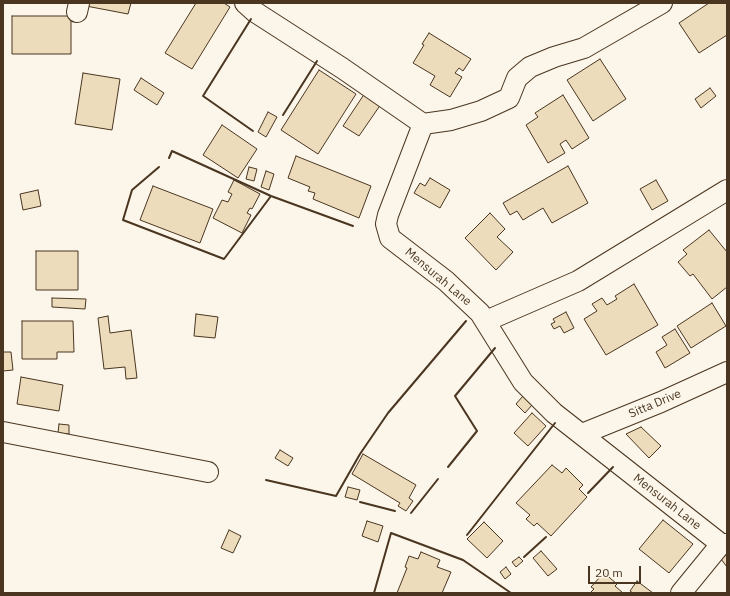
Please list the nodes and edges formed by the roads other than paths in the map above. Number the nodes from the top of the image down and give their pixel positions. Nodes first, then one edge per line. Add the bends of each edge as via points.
1 (662, 3) edge
2 (254, 6) edge
3 (423, 124) junction
4 (727, 190) edge
5 (486, 321) junction
6 (727, 372) edge
7 (3, 432) edge
8 (582, 434) junction
9 (208, 472) dead end
10 (724, 544) edge
11 (681, 593) edge

1 - 3 street via 584,48 530,67 517,78 509,98 481,111 451,120
2 - 3 street
3 - 5 street, Mensurah Lane via 388,214 386,224 390,238 446,281
4 - 5 street via 578,282
5 - 8 street, Mensurah Lane via 523,382 554,413
6 - 8 street, Sitta Drive
7 - 9 street
8 - 10 street, Mensurah Lane
10 - 11 street

